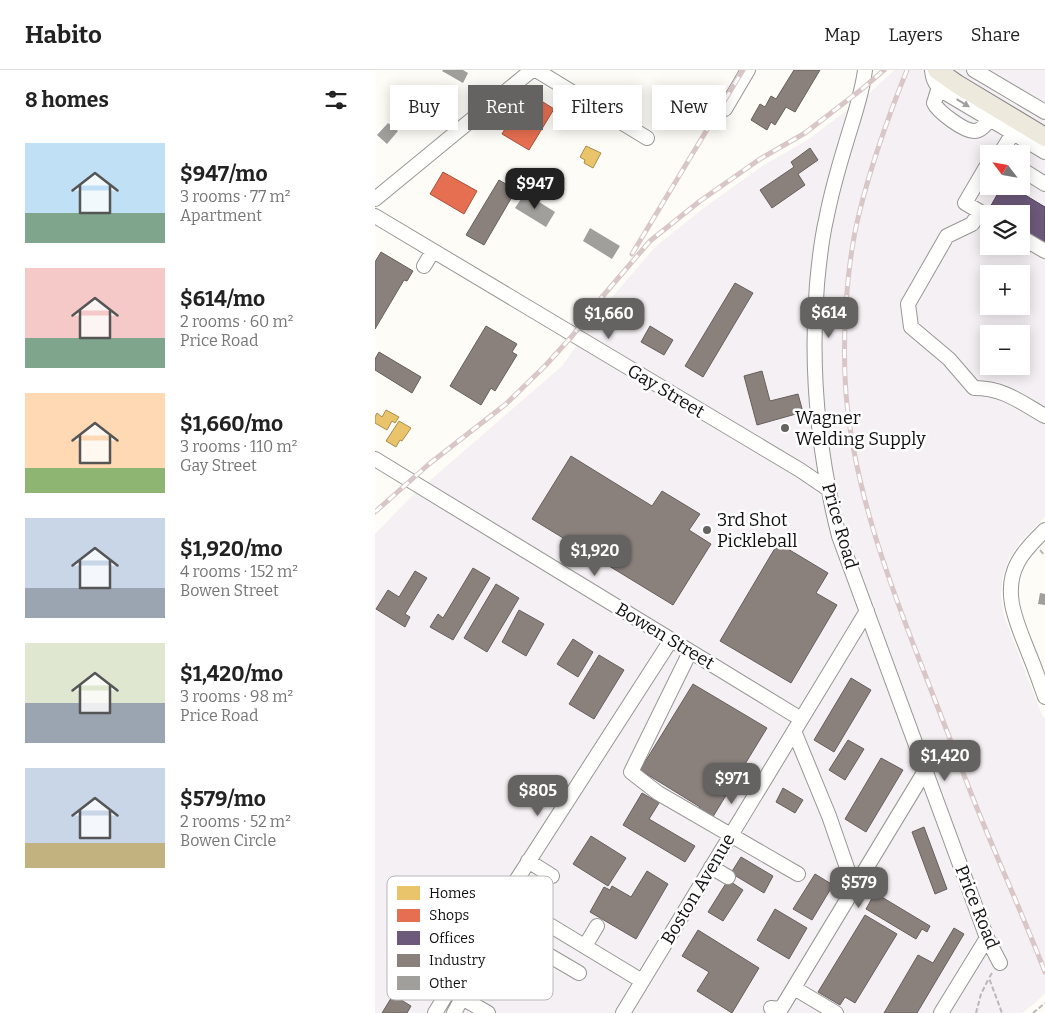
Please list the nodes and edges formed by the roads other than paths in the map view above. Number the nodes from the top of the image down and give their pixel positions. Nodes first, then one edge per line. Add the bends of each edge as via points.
1 (531, 70) edge
2 (536, 70) edge
3 (748, 70) edge
4 (865, 70) edge
5 (932, 70) edge
6 (974, 70) edge
7 (938, 78) edge
8 (726, 107) edge
9 (1045, 112) edge
10 (990, 119) junction
11 (1013, 133) junction
12 (1045, 137) edge
13 (647, 138) dead end
14 (1006, 145) edge
15 (1045, 152) edge
16 (1030, 175) edge
17 (980, 177) edge
18 (1045, 184) edge
19 (375, 199) edge
20 (980, 212) edge
21 (375, 216) edge
22 (980, 217) edge
23 (1030, 242) edge
24 (433, 251) junction
25 (1045, 251) edge
26 (424, 266) dead end
27 (1045, 416) edge
28 (376, 463) edge
29 (828, 489) junction
30 (1045, 530) edge
31 (867, 612) junction
32 (671, 640) junction
33 (691, 652) junction
34 (1045, 698) edge
35 (797, 725) junction
36 (925, 771) junction
37 (731, 835) junction
38 (528, 860) junction
39 (711, 867) junction
40 (798, 874) dead end
41 (518, 876) edge
42 (552, 876) dead end
43 (728, 877) dead end
44 (855, 888) junction
45 (597, 926) dead end
46 (553, 927) edge
47 (987, 938) junction
48 (585, 946) junction
49 (553, 958) edge
50 (1000, 963) road end
51 (579, 973) dead end
52 (642, 981) junction
53 (794, 988) junction
54 (443, 1000) edge
55 (462, 1000) edge
56 (466, 1000) edge
57 (771, 1008) dead end
58 (435, 1013) edge
59 (454, 1013) edge
60 (488, 1013) edge
61 (623, 1013) edge
62 (836, 1013) edge
63 (941, 1013) edge

1 - 19 street
2 - 13 street
3 - 8 street
4 - 29 street, Price Road via 836,175 820,255 815,313 815,382 818,431
5 - 7 street via 932,78
6 - 9 street
7 -> 10 street
7 - 10 street via 934,99 937,108 958,124 974,131 981,129
7 - 12 main road via 957,84
10 - 11 street
11 - 14 street
11 - 15 street
16 - 18 street
17 - 20 street via 965,203
21 - 24 street, Gay Street
22 - 27 street via 947,236 907,304 911,326 949,359 974,388 1001,390
23 - 25 street
24 - 26 street
24 - 29 street, Gay Street via 523,311
28 - 32 street, Bowen Street
29 - 31 street, Price Road via 839,536
30 - 34 street via 1027,547 1017,563 1010,595 1013,613
31 - 35 street, Boston Avenue
31 - 36 street, Price Road
32 - 33 street, Bowen Street
32 - 38 street
33 - 35 street, Bowen Street
33 - 37 street via 631,772 658,793
35 - 37 street, Boston Avenue
35 - 44 street
36 - 44 street
36 - 47 street, Price Road
37 - 39 street, Boston Avenue
37 - 40 street
38 - 41 street
38 - 42 street
39 - 43 street
39 - 52 street, Boston Avenue via 654,951
44 - 53 street
45 - 48 street
46 - 48 street
47 - 50 street, Price Road
47 - 63 street
48 - 52 street
49 - 51 street
52 - 61 street, Boston Avenue
53 - 57 street via 781,1009
53 - 62 street
54 - 58 street
55 - 59 street
56 - 60 street

